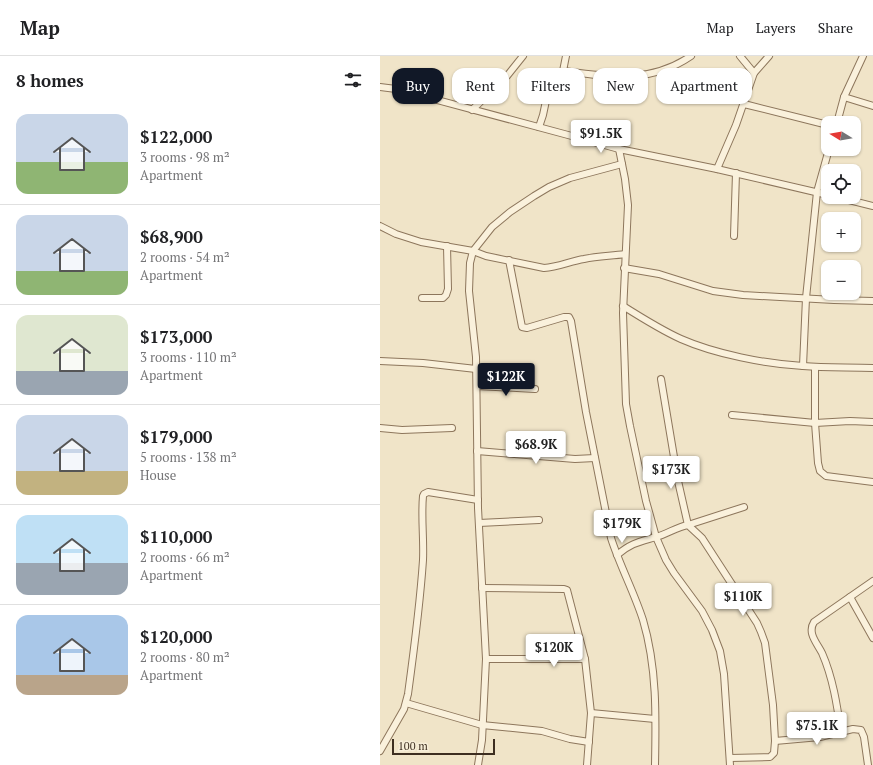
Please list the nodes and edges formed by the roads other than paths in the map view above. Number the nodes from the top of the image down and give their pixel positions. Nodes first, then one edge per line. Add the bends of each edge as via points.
1 (523, 56) edge
2 (566, 56) edge
3 (690, 56) edge
4 (740, 56) edge
5 (769, 56) edge
6 (863, 56) edge
7 (564, 68) edge
8 (754, 73) junction
9 (585, 74) edge
10 (752, 79) edge
11 (380, 87) edge
12 (844, 97) junction
13 (545, 104) edge
14 (744, 104) joint
15 (873, 106) edge
16 (472, 110) junction
17 (839, 116) edge
18 (821, 122) edge
19 (539, 127) junction
20 (619, 149) junction
21 (827, 156) edge
22 (622, 164) junction
23 (717, 169) junction
24 (736, 173) junction
25 (817, 192) junction
26 (821, 193) edge
27 (861, 203) edge
28 (873, 206) edge
29 (380, 226) edge
30 (734, 236) dead end
31 (447, 246) junction
32 (473, 251) junction
33 (625, 254) junction
34 (509, 260) junction
35 (624, 268) junction
36 (422, 298) dead end
37 (806, 298) junction
38 (873, 301) edge
39 (623, 306) junction
40 (380, 361) edge
41 (803, 366) junction
42 (815, 367) junction
43 (873, 368) edge
44 (476, 369) junction
45 (661, 379) dead end
46 (477, 386) junction
47 (535, 389) dead end
48 (732, 415) dead end
49 (873, 422) edge
50 (815, 423) junction
51 (380, 428) edge
52 (452, 428) dead end
53 (477, 451) junction
54 (595, 458) junction
55 (873, 482) edge
56 (478, 500) junction
57 (744, 506) dead end
58 (539, 520) dead end
59 (479, 523) junction
60 (688, 525) junction
61 (656, 537) junction
62 (617, 555) junction
63 (873, 581) edge
64 (482, 588) junction
65 (850, 597) junction
66 (873, 638) edge
67 (486, 659) junction
68 (585, 659) junction
69 (406, 703) junction
70 (591, 713) junction
71 (655, 718) junction
72 (482, 725) junction
73 (841, 732) junction
74 (775, 740) junction
75 (589, 742) junction
76 (380, 751) edge
77 (730, 758) junction
78 (478, 765) edge
79 (587, 765) edge
80 (655, 765) edge
81 (730, 765) edge
82 (868, 765) edge

1 - 16 street
2 - 7 street
3 - 9 street via 673,66 637,77
4 - 8 street
5 - 8 street
6 - 12 street
8 - 10 street
11 - 16 street
12 - 15 street
12 - 17 street
13 - 19 street
14 - 18 street
14 - 23 street
16 - 19 street
19 - 20 street
20 - 22 street
20 - 23 street
21 - 25 street
22 - 32 street via 570,178 549,187 492,227
22 - 33 street via 628,205
23 - 24 street
24 - 25 street
24 - 30 street
25 - 26 street
25 - 37 street
27 - 28 street
29 - 31 street via 421,242
31 - 32 street
31 - 36 street via 446,295 443,298
32 - 34 street
32 - 44 street via 469,274
33 - 34 street via 586,258 544,268
33 - 35 street
34 - 54 street via 522,327 527,328 564,317 571,321
35 - 37 street via 659,274 713,291
35 - 39 street
37 - 38 street
37 - 41 street
39 - 41 street via 683,340 738,356
39 - 61 street via 626,404
40 - 44 street
41 - 42 street
42 - 43 street
42 - 50 street
44 - 46 street
45 - 60 street
46 - 47 street
46 - 53 street
48 - 50 street
49 - 50 street
50 - 55 street via 818,463 822,474
51 - 52 street
53 - 54 street via 575,459
53 - 56 street
54 - 62 street
56 - 59 street
56 - 69 street via 428,492 423,496 422,575
57 - 60 street
58 - 59 street
59 - 64 street
60 - 61 street
60 - 74 street via 702,538 761,632 767,656
61 - 62 street via 629,546
61 - 77 street via 674,573 702,611 720,651
62 - 71 street via 643,621 654,675
63 - 65 street
64 - 67 street
64 - 68 street via 567,590
65 - 66 street
65 - 73 street via 814,622 811,628 833,686
67 - 68 street
67 - 72 street
68 - 70 street
69 - 72 street
69 - 76 street
70 - 71 street
70 - 75 street
71 - 80 street
72 - 75 street via 542,731
72 - 78 street
73 - 74 street
73 - 82 street via 861,730
74 - 77 street via 774,753 770,757
75 - 79 street
77 - 81 street

